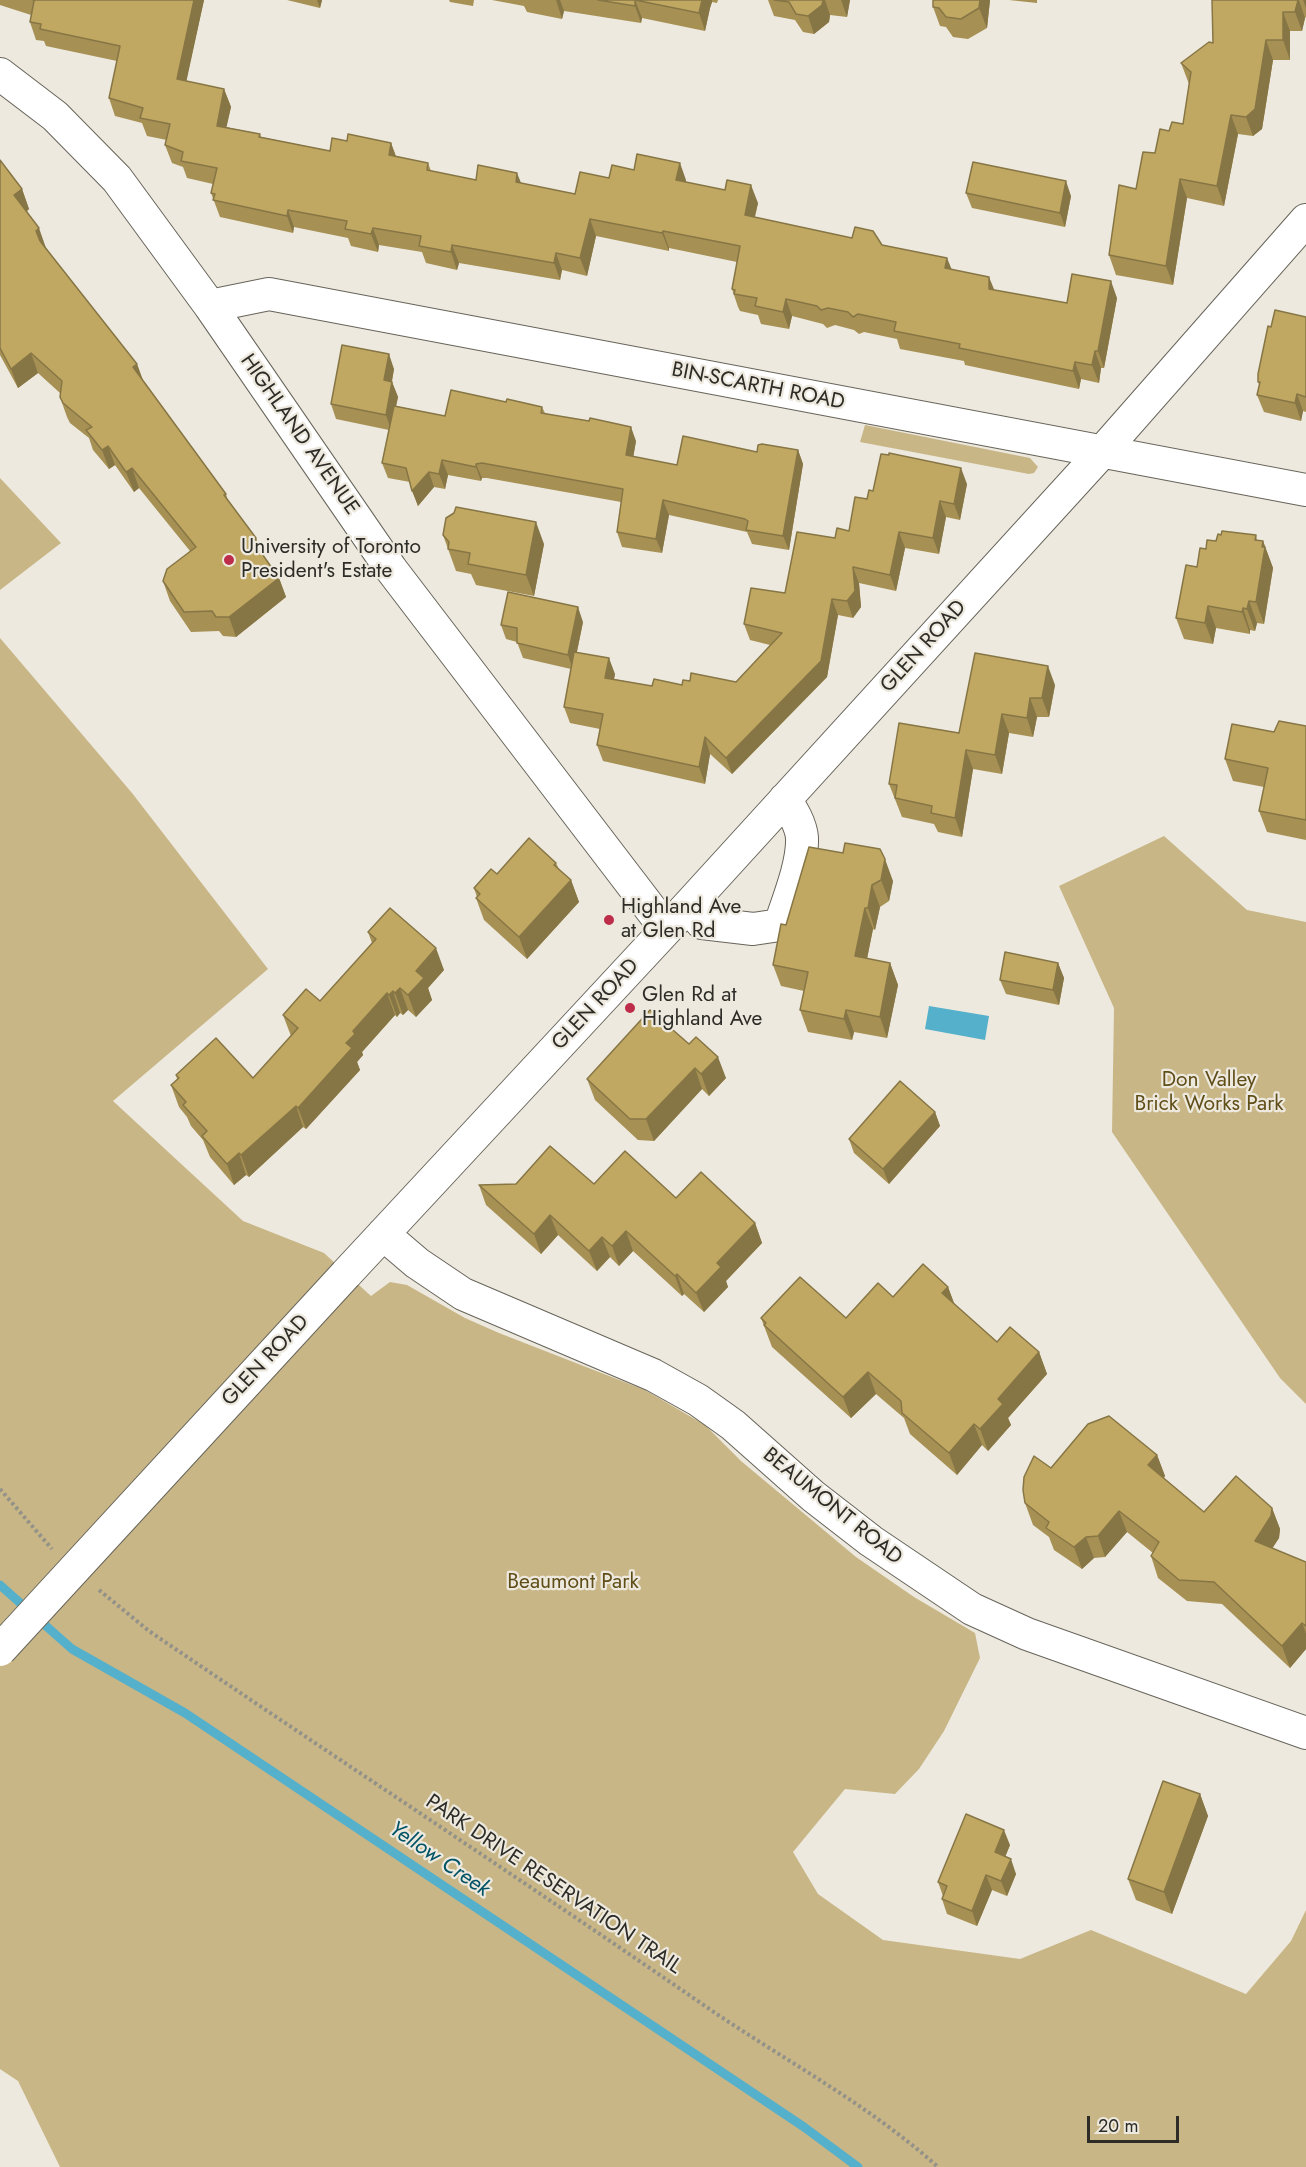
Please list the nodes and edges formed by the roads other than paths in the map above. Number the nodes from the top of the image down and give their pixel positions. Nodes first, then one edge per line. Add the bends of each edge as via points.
1 (0, 74) edge
2 (1306, 220) edge
3 (210, 306) junction
4 (1102, 452) junction
5 (1306, 490) edge
6 (785, 799) junction
7 (688, 906) junction
8 (666, 930) junction
9 (383, 1234) junction
10 (0, 1650) edge
11 (1306, 1733) edge

1 - 3 street, HIGHLAND AVENUE via 55,116 117,179
2 - 4 street, GLEN ROAD
3 - 4 street, BIN-SCARTH ROAD via 269,294
3 - 8 street, HIGHLAND AVENUE via 391,569
4 - 5 street, BIN-SCARTH ROAD
4 - 6 street, GLEN ROAD
6 - 7 street, GLEN ROAD
6 - 7 street via 802,837 796,874 780,925 753,929 702,923
7 - 8 street, GLEN ROAD
8 - 9 street, GLEN ROAD
9 - 10 street, GLEN ROAD, bridge
9 - 11 street, BEAUMONT ROAD via 463,1294 653,1375 698,1400 871,1541 972,1609 1027,1634

